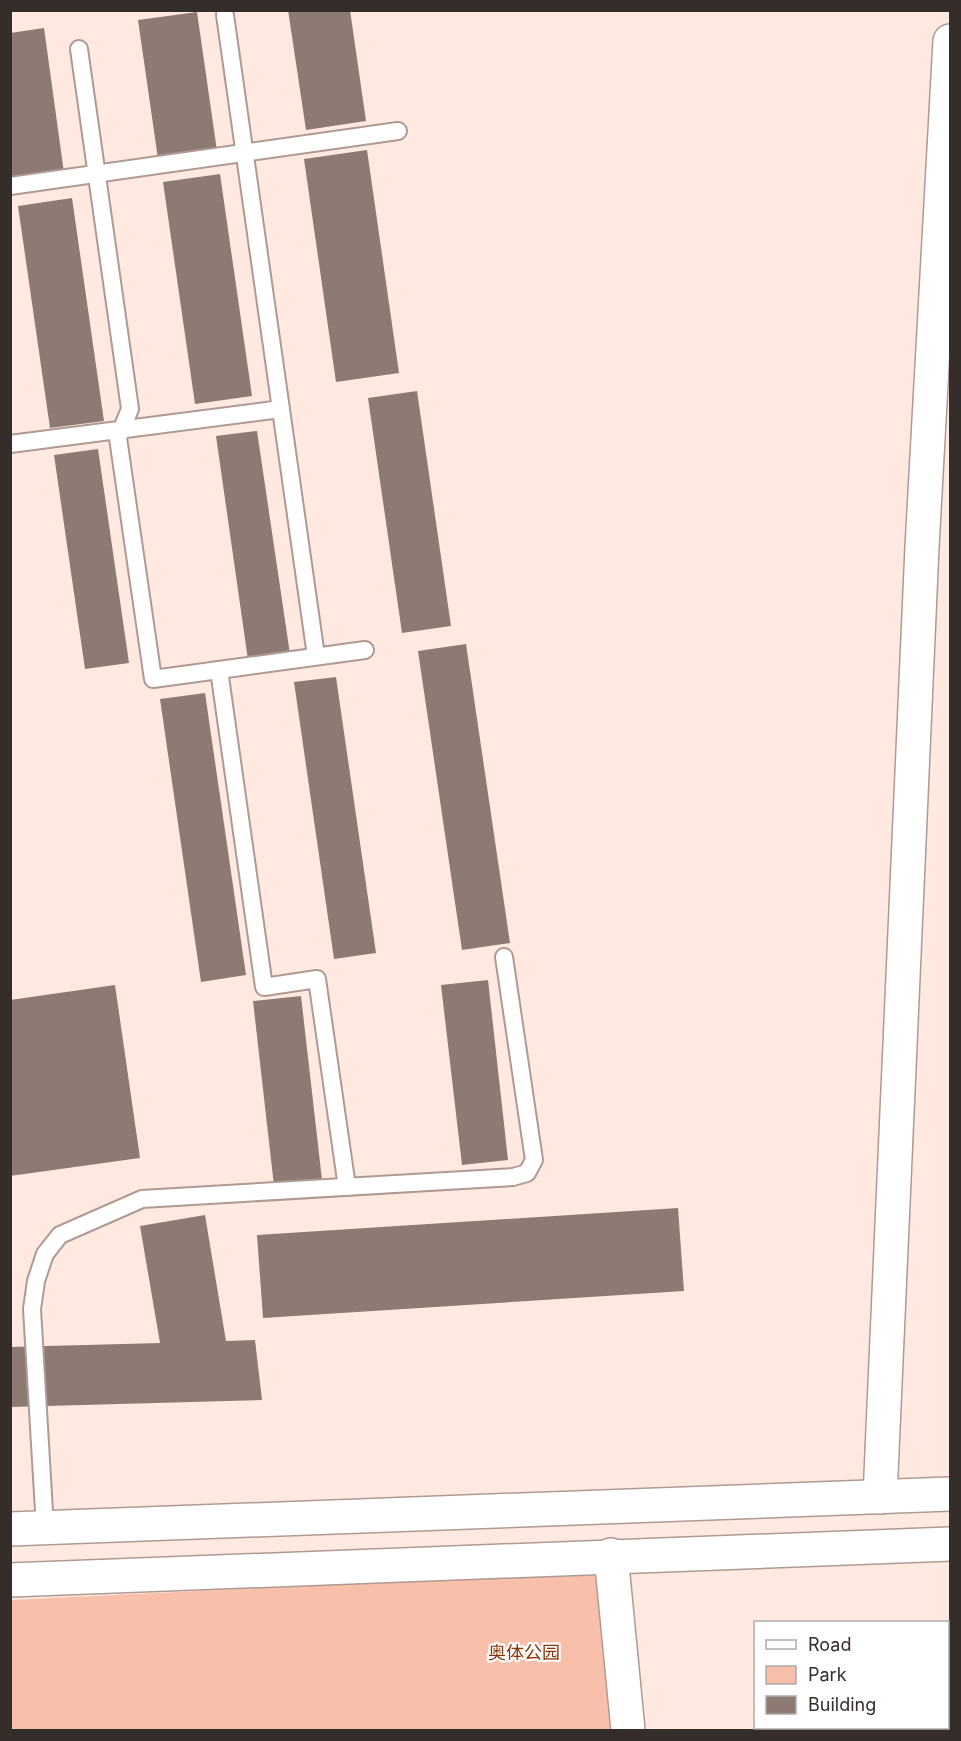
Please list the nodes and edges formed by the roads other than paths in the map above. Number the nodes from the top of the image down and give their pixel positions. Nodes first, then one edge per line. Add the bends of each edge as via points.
1 (225, 15) dead end
2 (951, 41) edge
3 (79, 49) dead end
4 (398, 131) dead end
5 (245, 153) junction
6 (97, 174) junction
7 (947, 178) edge
8 (10, 186) edge
9 (281, 409) junction
10 (122, 429) junction
11 (10, 444) edge
12 (365, 650) dead end
13 (316, 656) junction
14 (219, 670) junction
15 (504, 957) dead end
16 (347, 1187) junction
17 (951, 1494) edge
18 (880, 1497) junction
19 (45, 1528) junction
20 (10, 1529) edge
21 (951, 1544) edge
22 (611, 1555) junction
23 (10, 1580) edge
24 (628, 1731) edge

1 - 5 lane
2 - 7 main road
3 - 6 lane
4 - 5 lane
5 - 6 lane
5 - 9 lane
6 - 8 lane
6 - 10 lane via 130,409
7 - 18 main road via 921,559
9 - 10 lane
9 - 13 lane
10 - 11 lane
10 - 14 lane via 118,438 153,679
12 - 13 lane
13 - 14 lane
14 - 16 lane via 264,987 318,980
15 - 16 lane via 534,1160 527,1173
16 - 19 lane via 142,1199 60,1234 45,1254 32,1309
17 - 18 main road
18 - 19 main road
19 - 20 main road
21 - 22 main road
22 - 23 main road
22 - 24 main road

